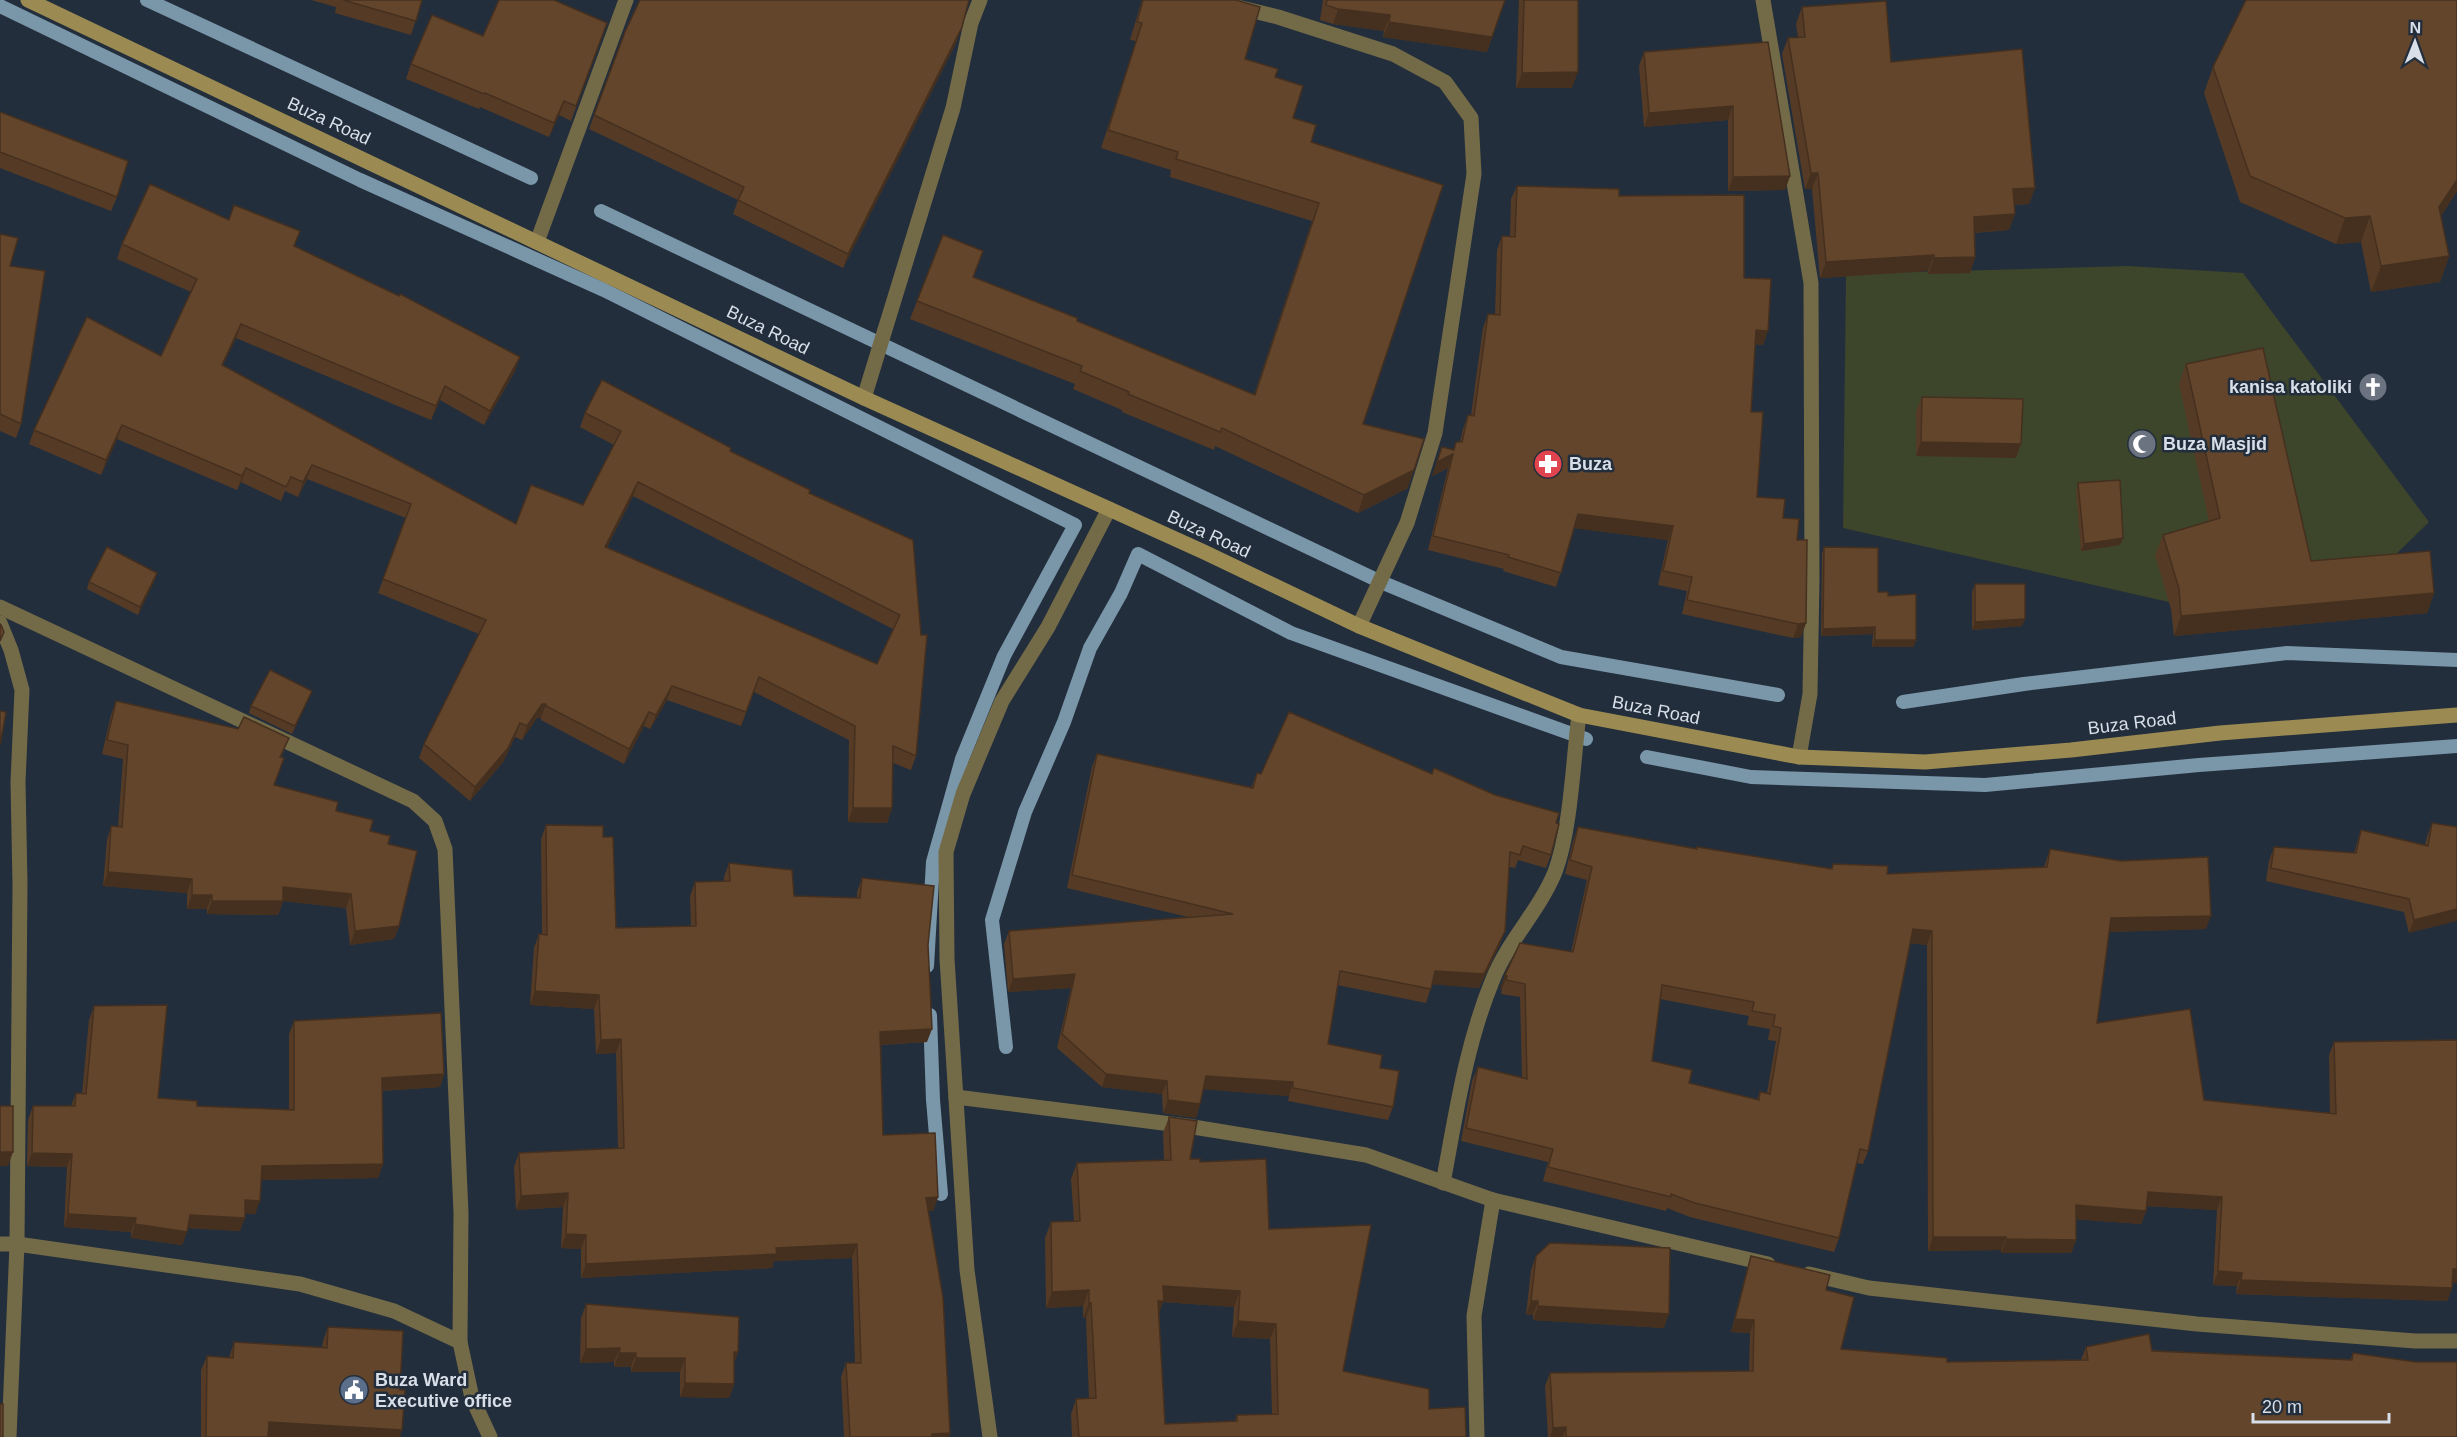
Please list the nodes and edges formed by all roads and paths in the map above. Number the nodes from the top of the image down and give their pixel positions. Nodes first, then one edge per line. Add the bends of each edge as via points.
1 (28, 0) edge
2 (626, 0) edge
3 (981, 0) edge
4 (1208, 0) edge
5 (1763, 0) edge
6 (537, 242) junction
7 (864, 398) junction
8 (1109, 509) junction
9 (0, 607) edge
10 (0, 623) edge
11 (1359, 626) junction
12 (1579, 715) junction
13 (2457, 715) edge
14 (1799, 757) junction
15 (956, 1097) junction
16 (1443, 1183) junction
17 (1493, 1200) junction
18 (0, 1244) edge
19 (17, 1244) junction
20 (2457, 1341) edge
21 (460, 1342) junction
22 (9, 1437) edge
23 (490, 1437) edge
24 (990, 1437) edge
25 (1478, 1437) edge

1 - 6 main road, Buza Road
2 - 6 street
3 - 7 street via 971,24 953,108
4 - 11 street via 1393,54 1445,82 1471,118 1474,174 1435,433 1407,523
5 - 14 street via 1811,283 1810,694
6 - 7 main road, Buza Road
7 - 8 main road, Buza Road
8 - 11 main road, Buza Road
8 - 15 street via 1048,627 1002,702 963,794 946,852 947,959
9 - 21 street via 413,801 435,822 445,861 461,1213
10 - 19 street via 22,690 18,783
11 - 12 main road, Buza Road
12 - 14 main road, Buza Road
12 - 16 street via 1567,821 1555,871 1493,978 1467,1059
13 - 14 main road, Buza Road via 1925,762
15 - 16 street via 1187,1126 1366,1155
15 - 24 street via 967,1270
16 - 17 street
17 - 20 street via 1869,1288 2197,1324
17 - 25 street via 1474,1316
18 - 19 street
19 - 21 street via 300,1284 394,1311
19 - 22 street
21 - 23 street via 472,1398

